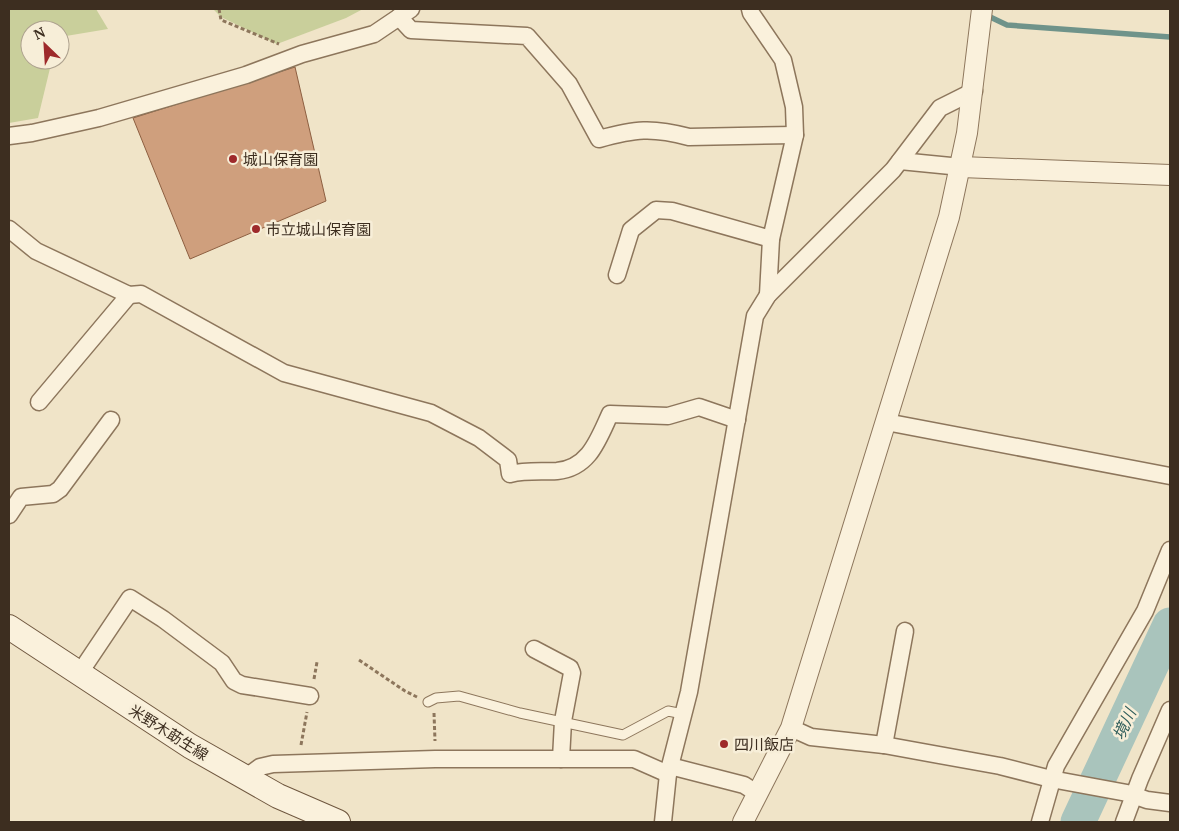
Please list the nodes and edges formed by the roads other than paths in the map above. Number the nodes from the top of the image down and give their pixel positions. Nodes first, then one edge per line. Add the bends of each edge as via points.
1 (750, 9) edge
2 (982, 9) edge
3 (405, 13) edge
4 (974, 90) junction
5 (795, 135) junction
6 (9, 136) edge
7 (900, 161) junction
8 (961, 167) junction
9 (1170, 175) edge
10 (9, 230) edge
11 (771, 239) junction
12 (617, 275) dead end
13 (129, 295) junction
14 (768, 295) junction
15 (39, 402) dead end
16 (111, 420) dead end
17 (737, 420) junction
18 (886, 422) junction
19 (1170, 476) edge
20 (9, 515) edge
21 (1170, 550) edge
22 (9, 627) edge
23 (905, 631) dead end
24 (534, 649) dead end
25 (79, 674) junction
26 (310, 696) dead end
27 (428, 702) road end
28 (1170, 710) edge
29 (683, 714) junction
30 (563, 721) junction
31 (791, 728) junction
32 (884, 745) junction
33 (561, 759) junction
34 (669, 770) junction
35 (245, 778) junction
36 (1055, 779) junction
37 (758, 794) junction
38 (1131, 794) junction
39 (1170, 803) edge
40 (326, 820) edge
41 (663, 822) edge
42 (744, 822) edge
43 (1040, 822) edge
44 (1124, 822) edge

1 - 5 street via 783,60 794,107
2 - 4 street
3 - 5 street via 411,30 527,36 569,84 599,139 636,129 689,138
3 - 6 street via 374,34 302,54 246,75 99,118
4 - 7 street via 940,108
4 - 8 street
5 - 11 street
7 - 8 street
7 - 14 street
8 - 9 street
8 - 18 street via 949,217
10 - 13 street via 36,251
11 - 12 street via 672,211 656,210 631,230
11 - 14 street
13 - 15 street
13 - 17 street via 141,294 284,373 431,413 479,438 508,460 510,474 523,470 559,471 583,462 593,451 610,414 668,416 699,407
14 - 17 street via 755,316
16 - 20 street via 60,489 54,494 21,497
17 - 29 street
18 - 19 street
18 - 31 street
21 - 36 street via 1146,611 1056,766
22 - 25 main road, 米野木莇生線
23 - 32 street
24 - 30 street via 572,672
25 - 26 street via 130,598 222,663 234,681
25 - 35 main road, 米野木莇生線
27 - 30 lane via 459,696
28 - 38 street
29 - 30 lane via 668,711 624,735
29 - 34 street
30 - 33 street
31 - 32 street via 811,736
31 - 37 street
32 - 36 street
33 - 34 street via 634,759
33 - 35 street via 273,764 260,767
34 - 37 street via 744,785
34 - 41 street
35 - 40 main road, 米野木莇生線
36 - 38 street
36 - 43 street
37 - 42 street
38 - 39 street
38 - 44 street

